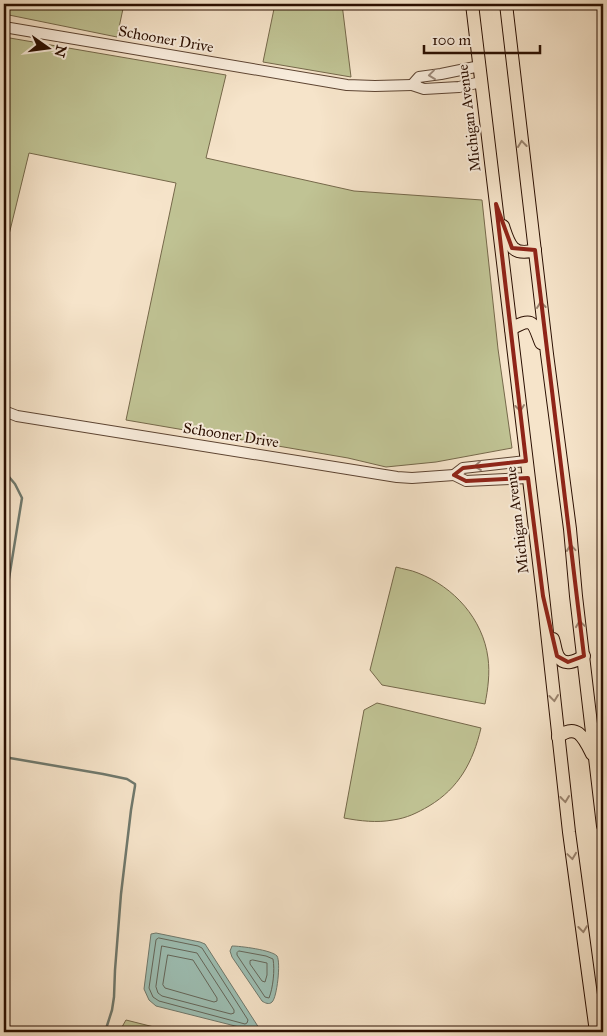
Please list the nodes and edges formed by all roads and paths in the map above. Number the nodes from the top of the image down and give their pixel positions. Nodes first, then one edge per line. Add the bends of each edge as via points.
1 (472, 4) edge
2 (506, 4) edge
3 (4, 27) edge
4 (480, 66) junction
5 (481, 82) junction
6 (412, 84) junction
7 (496, 204) junction
8 (534, 250) junction
9 (511, 329) junction
10 (547, 354) junction
11 (4, 411) edge
12 (526, 461) junction
13 (454, 475) junction
14 (528, 478) junction
15 (543, 596) junction
16 (584, 656) junction
17 (558, 737) junction
18 (596, 760) junction
19 (603, 826) edge
20 (596, 1032) edge

1 - 4 main road, Michigan Avenue
8 -> 2 main road
3 - 6 street, Schooner Drive via 347,85
4 - 5 main road, Michigan Avenue
4 -> 6 street, Schooner Drive via 419,77
5 - 6 street, Schooner Drive via 424,89
5 - 7 main road, Michigan Avenue
7 - 8 main road via 512,248 518,252
7 - 9 main road, Michigan Avenue
10 -> 8 main road
9 - 10 main road via 526,322 532,324
9 -> 12 main road, Michigan Avenue
16 -> 10 main road
11 - 13 street, Schooner Drive via 17,416 398,477
12 -> 13 street, Schooner Drive via 463,468
12 - 14 main road, Michigan Avenue
13 - 14 street, Schooner Drive via 466,481
14 - 15 main road, Michigan Avenue
15 - 16 main road via 558,656 568,662
15 -> 17 main road, Michigan Avenue
16 - 18 main road
17 - 18 main road via 575,731 585,740
17 -> 20 main road, Michigan Avenue
18 - 19 main road

